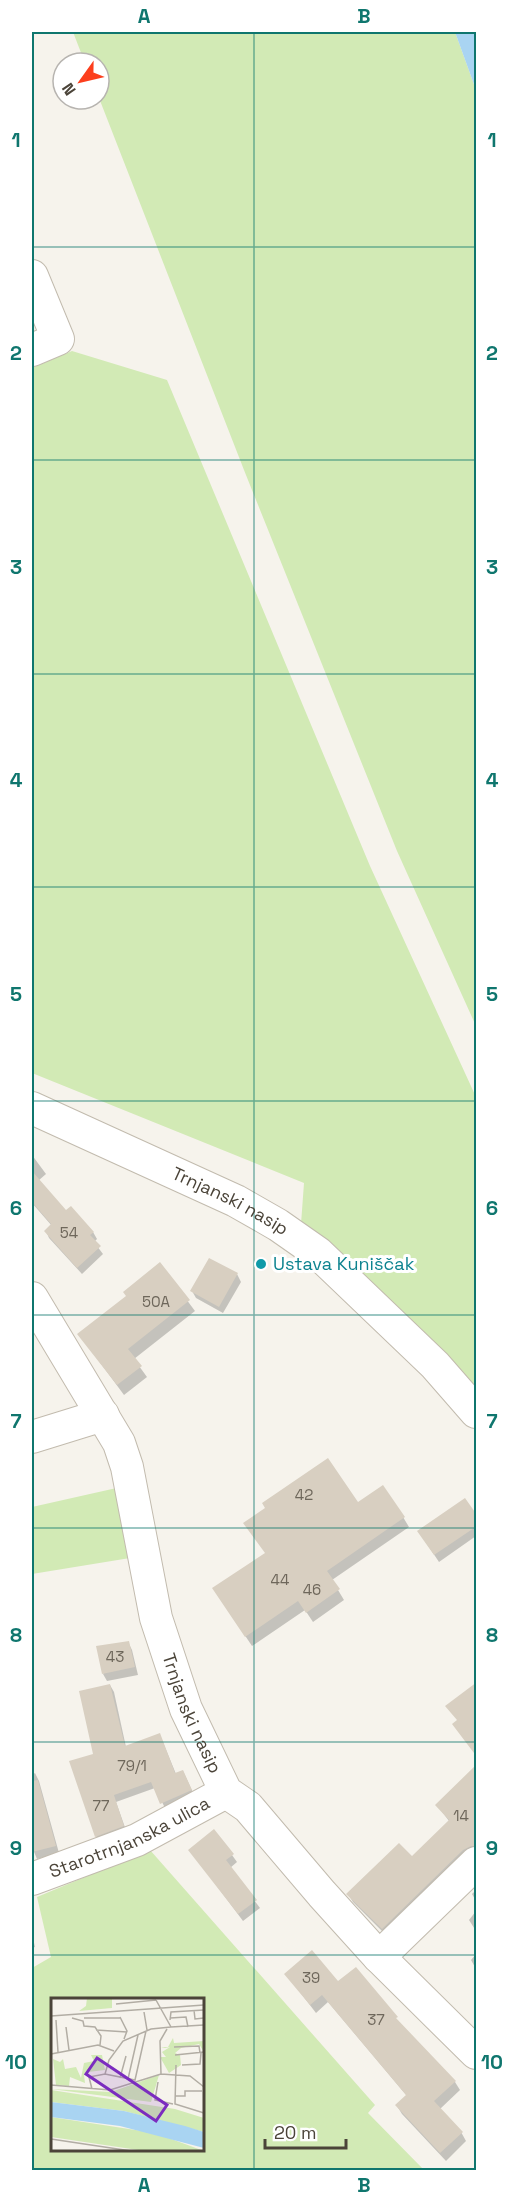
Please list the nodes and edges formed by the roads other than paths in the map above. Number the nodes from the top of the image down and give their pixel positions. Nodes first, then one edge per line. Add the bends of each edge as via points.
1 (32, 276) edge
2 (32, 350) edge
3 (32, 1108) edge
4 (32, 1298) edge
5 (477, 1412) edge
6 (103, 1414) junction
7 (32, 1437) edge
8 (226, 1792) junction
9 (477, 1863) edge
10 (32, 1879) edge
11 (380, 1957) junction
12 (477, 2053) edge

1 - 2 street via 58,339
3 - 5 street, Trnjanski nasip via 236,1202 302,1242 435,1365
4 - 6 street, Trnjanski nasip
6 - 7 street
6 - 8 street, Trnjanski nasip via 127,1467 156,1618 170,1665
8 - 10 street, Starotrnjanska ulica via 137,1840
8 - 11 street, Trnjanski nasip via 248,1807
9 - 11 street
11 - 12 street, Trnjanski nasip

